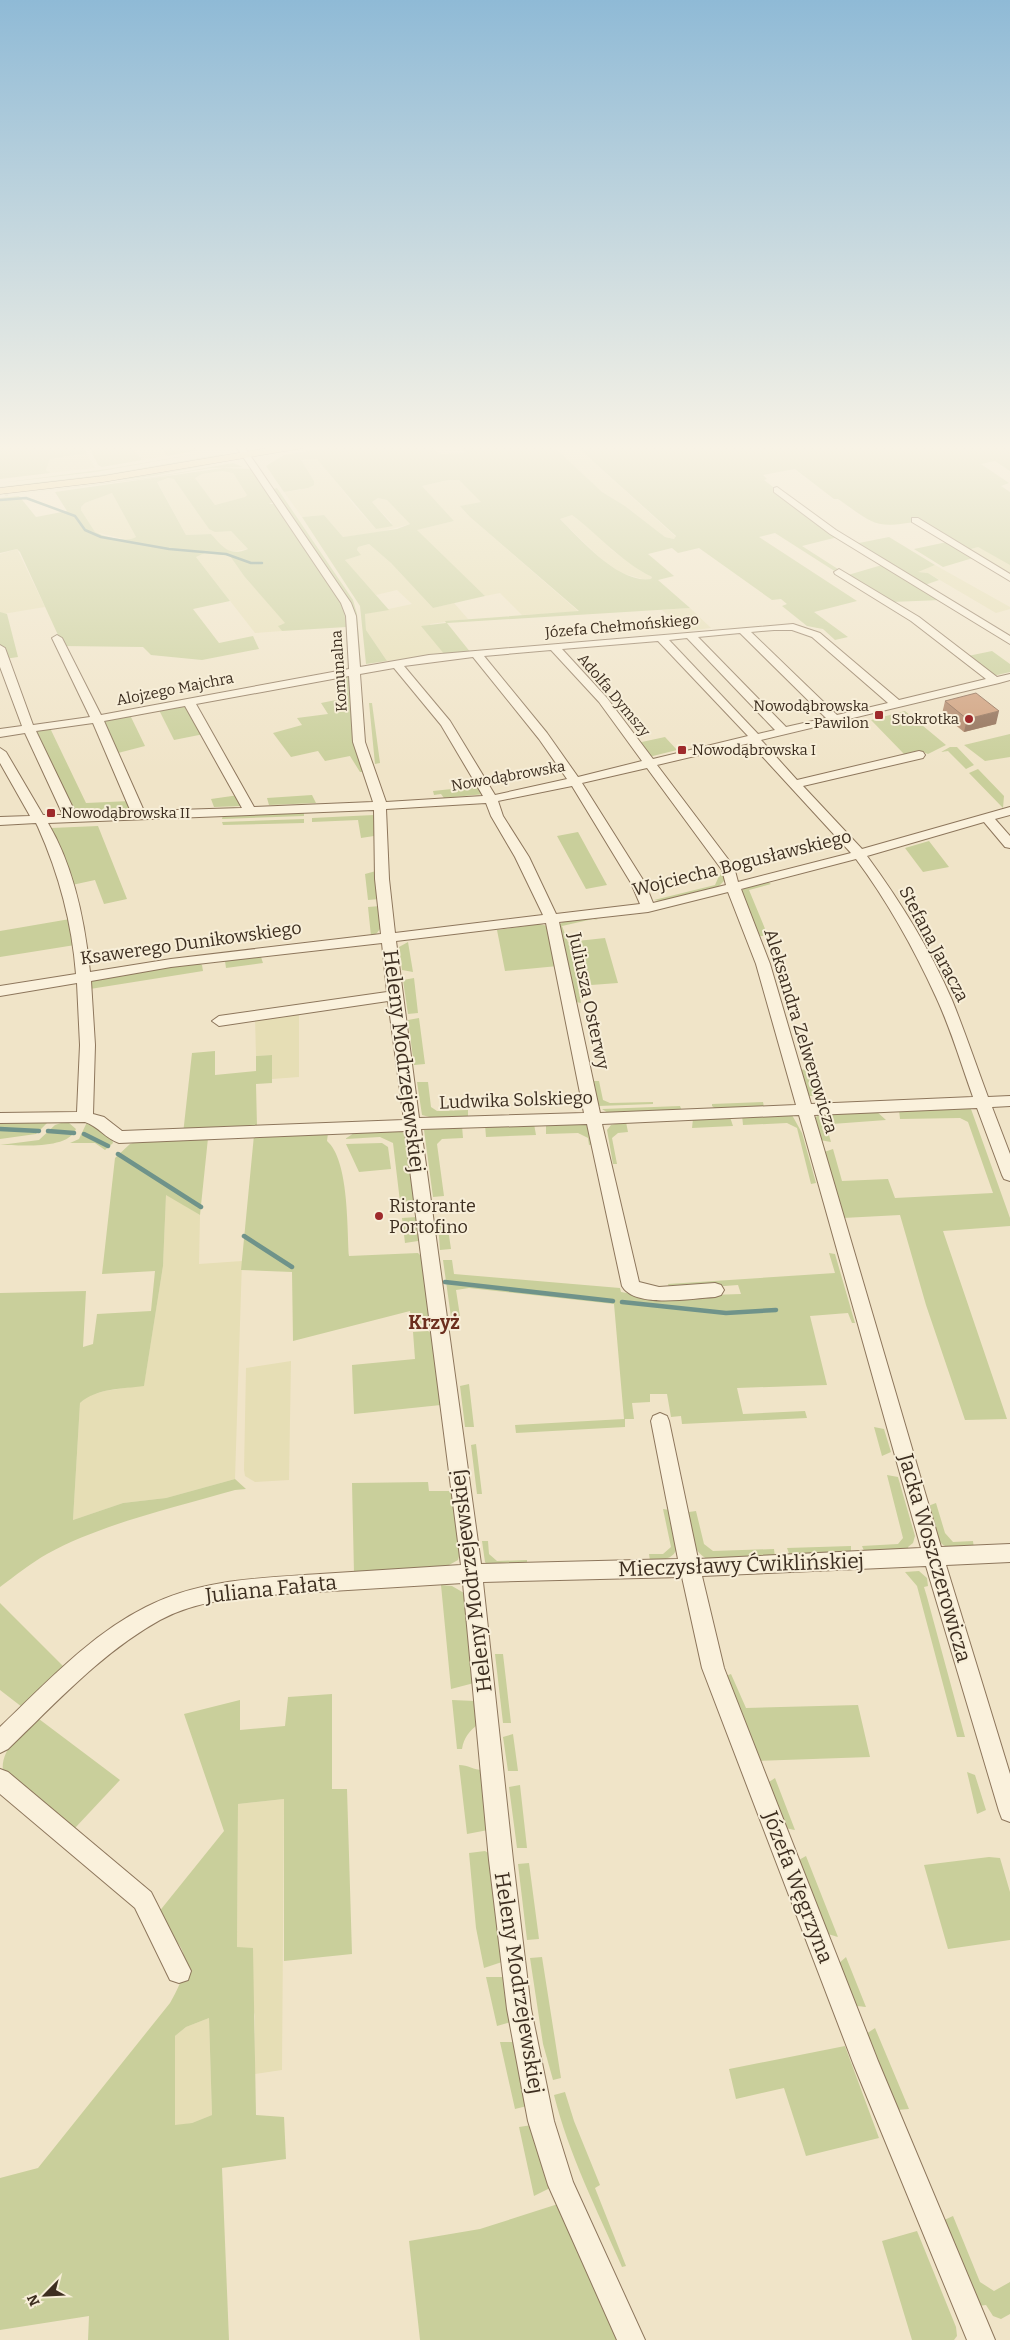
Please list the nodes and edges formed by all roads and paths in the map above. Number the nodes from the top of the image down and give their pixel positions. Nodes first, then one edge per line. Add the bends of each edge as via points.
1 (313, 554) edge
2 (869, 554) edge
3 (971, 554) edge
4 (839, 572) dead end
5 (1010, 578) edge
6 (743, 630) junction
7 (690, 635) junction
8 (57, 638) dead end
9 (661, 638) junction
10 (1010, 640) edge
11 (554, 647) junction
12 (0, 648) edge
13 (476, 654) junction
14 (397, 664) junction
15 (354, 672) junction
16 (1010, 677) edge
17 (995, 681) junction
18 (189, 702) junction
19 (896, 704) junction
20 (97, 719) junction
21 (834, 719) junction
22 (29, 728) junction
23 (783, 731) junction
24 (0, 733) edge
25 (754, 738) junction
26 (0, 752) edge
27 (919, 755) dead end
28 (650, 763) junction
29 (573, 781) junction
30 (794, 784) junction
31 (491, 798) junction
32 (380, 805) junction
33 (250, 811) junction
34 (1010, 811) edge
35 (139, 815) junction
36 (71, 818) junction
37 (987, 818) junction
38 (40, 819) junction
39 (0, 821) edge
40 (1010, 844) edge
41 (859, 854) junction
42 (733, 887) junction
43 (648, 908) junction
44 (552, 919) junction
45 (388, 938) junction
46 (83, 976) junction
47 (0, 991) edge
48 (395, 995) junction
49 (219, 1020) dead end
50 (1010, 1102) edge
51 (984, 1103) junction
52 (804, 1109) junction
53 (85, 1117) junction
54 (0, 1118) edge
55 (593, 1118) junction
56 (411, 1124) junction
57 (1010, 1175) edge
58 (716, 1290) dead end
59 (860, 1304) joint
60 (660, 1421) dead end
61 (1010, 1553) edge
62 (933, 1556) junction
63 (690, 1568) junction
64 (472, 1573) junction
65 (0, 1742) edge
66 (0, 1780) edge
67 (1010, 1812) edge
68 (179, 1971) dead end
69 (630, 2340) edge
70 (981, 2340) edge

1 - 15 street, Komunalna via 346,603 351,616
2 - 10 street
3 - 5 street
4 - 17 street via 915,619
6 - 7 street, Józefa Chełmońskiego
6 - 19 street, Józefa Chełmońskiego via 793,627 806,630
6 - 21 street
7 - 9 street, Józefa Chełmońskiego
7 - 23 street
8 - 20 street
9 - 11 street, Józefa Chełmońskiego
9 - 25 street, Stefana Jaracza
11 - 13 street, Józefa Chełmońskiego
11 - 28 street, Adolfa Dymszy via 603,700
12 - 22 street
13 - 14 street, Józefa Chełmońskiego
13 - 29 street via 543,736
14 - 15 street, Józefa Chełmońskiego
14 - 31 street, Juliusza Osterwy via 446,723
15 - 18 street, Alojzego Majchra
15 - 32 street, Komunalna via 358,742
16 - 17 street, Nowodąbrowska
17 - 19 street, Nowodąbrowska
18 - 20 street, Alojzego Majchra
18 - 33 street
19 - 21 street, Nowodąbrowska
20 - 22 street, Alojzego Majchra
20 - 35 street
21 - 23 street, Nowodąbrowska
22 - 24 street, Alojzego Majchra
22 - 36 street
23 - 25 street, Nowodąbrowska
25 - 28 street, Nowodąbrowska
25 - 30 street, Stefana Jaracza
26 - 38 street
27 - 30 street
28 - 29 street, Nowodąbrowska
28 - 42 street, Aleksandra Zelwerowicza via 729,870
29 - 31 street, Nowodąbrowska
29 - 43 street via 616,845
30 - 41 street, Stefana Jaracza
31 - 32 street, Nowodąbrowska
31 - 44 street, Juliusza Osterwy via 493,808 522,856
32 - 33 street, Nowodąbrowska
32 - 45 street, Heleny Modrzejewskiej
33 - 35 street, Nowodąbrowska
34 - 37 street, Wojciecha Bogusławskiego
35 - 36 street, Nowodąbrowska
36 - 38 street, Nowodąbrowska
37 - 40 street
37 - 41 street, Wojciecha Bogusławskiego
38 - 39 street, Nowodąbrowska
38 - 46 street via 70,894
41 - 42 street, Wojciecha Bogusławskiego
41 - 51 street, Stefana Jaracza via 914,938 944,999
42 - 43 street, Wojciecha Bogusławskiego
42 - 52 street, Aleksandra Zelwerowicza via 763,964
43 - 44 street, Wojciecha Bogusławskiego
44 - 45 street, Wojciecha Bogusławskiego
44 - 55 street, Juliusza Osterwy
45 - 46 street, Ksawerego Dunikowskiego
45 - 48 street, Heleny Modrzejewskiej
46 - 47 street, Ksawerego Dunikowskiego
46 - 53 street via 88,1080
48 - 49 street
48 - 56 street, Heleny Modrzejewskiej
50 - 51 street, Ludwika Solskiego
51 - 52 street, Ludwika Solskiego
51 - 57 street, Stefana Jaracza
52 - 55 street, Ludwika Solskiego
52 - 59 street, Aleksandra Zelwerowicza
53 - 54 street, Ludwika Solskiego
53 - 56 street, Ludwika Solskiego via 98,1121 119,1137
55 - 56 street, Ludwika Solskiego
55 - 58 street, Juliusza Osterwy via 631,1286 636,1291 649,1294
56 - 64 street, Heleny Modrzejewskiej
59 - 62 street, Jacka Woszczerowicza
60 - 63 street, Józefa Węgrzyna
61 - 62 street, Mieczysławy Ćwiklińskiej
62 - 63 street, Mieczysławy Ćwiklińskiej
62 - 67 street, Jacka Woszczerowicza
63 - 64 street, Mieczysławy Ćwiklińskiej
63 - 70 street, Józefa Węgrzyna via 713,1668 866,2063
64 - 65 street, Juliana Fałata via 244,1588 197,1596 154,1613 125,1631 83,1663
64 - 69 street, Heleny Modrzejewskiej via 519,2009 541,2121 561,2184
66 - 68 street via 143,1900

